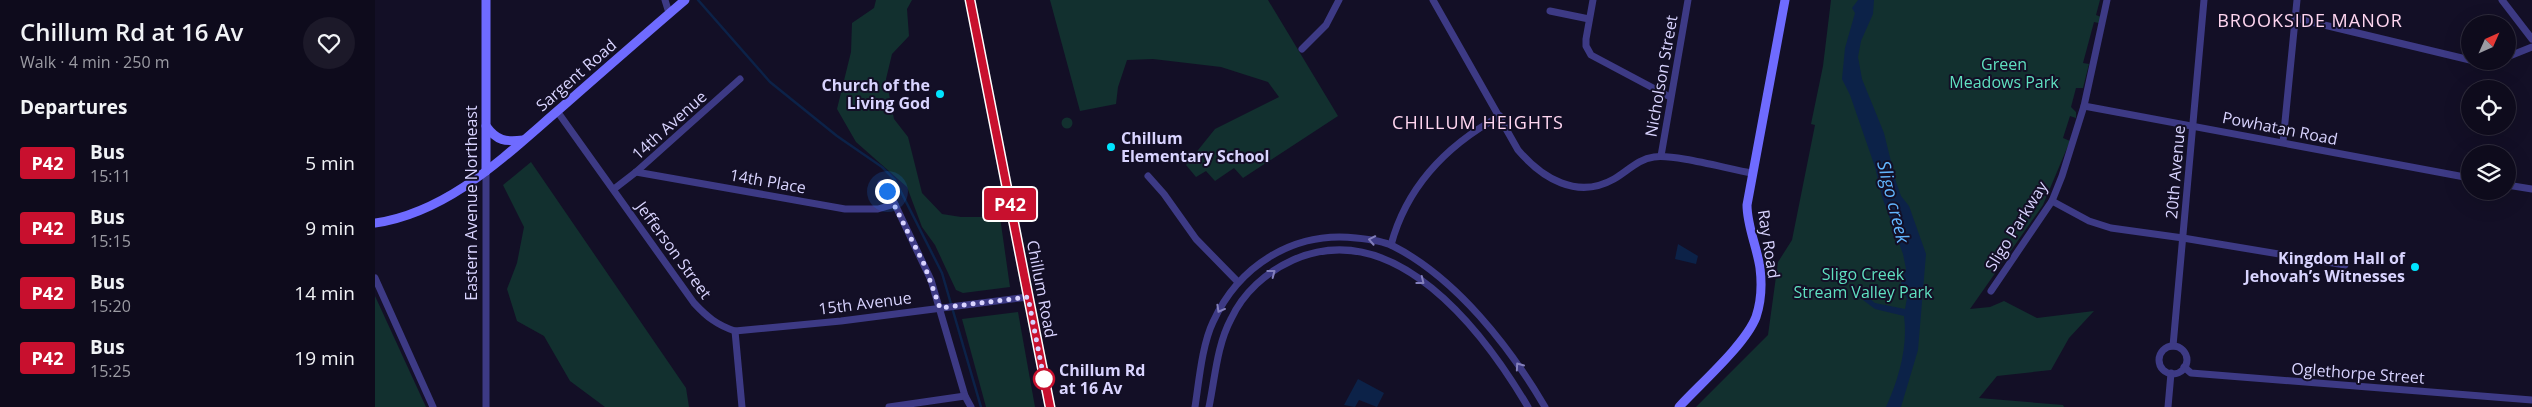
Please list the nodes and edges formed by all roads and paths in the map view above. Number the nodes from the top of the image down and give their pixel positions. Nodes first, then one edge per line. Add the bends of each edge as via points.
1 (486, 0) edge
2 (665, 0) edge
3 (685, 0) edge
4 (970, 0) edge
5 (1339, 0) edge
6 (1433, 0) edge
7 (1593, 0) edge
8 (1688, 0) edge
9 (1785, 0) edge
10 (2107, 0) edge
11 (2204, 0) edge
12 (2297, 0) edge
13 (2502, 0) edge
14 (1550, 11) dead end
15 (669, 14) junction
16 (2295, 18) junction
17 (1589, 19) junction
18 (2532, 40) edge
19 (2532, 47) edge
20 (1302, 49) dead end
21 (2516, 54) edge
22 (2461, 58) edge
23 (740, 80) dead end
24 (1670, 97) junction
25 (2084, 106) junction
26 (557, 111) junction
27 (1500, 116) junction
28 (486, 126) junction
29 (2193, 126) junction
30 (523, 140) junction
31 (2283, 142) junction
32 (1661, 156) junction
33 (486, 172) junction
34 (636, 172) junction
35 (1752, 173) junction
36 (1147, 176) dead end
37 (2461, 176) edge
38 (881, 184) dead end
39 (2516, 186) edge
40 (614, 189) junction
41 (2532, 189) edge
42 (2052, 201) junction
43 (895, 204) junction
44 (375, 223) edge
45 (2183, 238) junction
46 (1391, 244) junction
47 (2345, 265) dead end
48 (375, 278) edge
49 (1238, 282) junction
50 (1991, 291) dead end
51 (1028, 297) junction
52 (940, 308) junction
53 (735, 331) junction
54 (2173, 346) junction
55 (2184, 367) junction
56 (2171, 374) junction
57 (965, 396) junction
58 (2532, 400) edge
59 (902, 406) edge
60 (433, 407) edge
61 (486, 407) edge
62 (742, 407) edge
63 (889, 407) edge
64 (971, 407) edge
65 (1050, 407) edge
66 (1195, 407) edge
67 (1209, 407) edge
68 (1528, 407) edge
69 (1545, 407) edge
70 (1679, 407) edge
71 (2168, 407) edge

1 - 28 main road, Eastern Avenue Northeast
2 - 15 street
3 - 15 main road, Sargent Road
4 - 51 main road, Chillum Road
5 - 20 street via 1326,25
6 - 27 street
7 - 17 street
8 - 24 street, Nicholson Street
9 - 35 main road, Ray Road
10 - 25 street, Sligo Parkway
11 - 29 street, 20th Avenue
12 - 16 street
13 - 18 street
14 - 17 street
15 - 26 main road, Sargent Road
16 - 22 street
16 - 31 street
17 - 24 street via 1586,46 1591,55
19 - 21 street
23 - 34 street, 14th Avenue
24 - 32 street, Nicholson Street
25 - 29 street, Powhatan Road
25 - 42 street, Sligo Parkway
26 - 30 main road, Sargent Road
26 - 40 street, Jefferson Street
27 - 32 street via 1518,150 1531,164 1566,186 1605,184 1640,161
27 - 46 street via 1459,141 1420,181 1402,211
28 - 30 main road via 495,137 505,142
28 - 33 main road, Eastern Avenue Northeast
29 - 31 street, Powhatan Road
29 - 45 street, 20th Avenue
30 - 33 main road, Sargent Road
31 - 37 street, Powhatan Road
32 - 35 street
33 - 44 main road, Sargent Road via 419,212 398,220
33 - 61 street, Eastern Avenue Northeast
34 - 40 street, 14th Avenue
34 - 43 street, 14th Place via 845,210 878,209
35 - 70 main road, Ray Road via 1747,213 1760,270 1760,300 1756,316 1735,348
36 - 49 street via 1164,194 1195,239
38 - 43 street
39 - 41 street
40 - 53 street, Jefferson Street via 702,312 719,326
42 - 45 street via 2089,221 2111,228
42 - 50 street, Sligo Parkway
43 - 52 street via 924,264
45 - 47 street
45 - 54 street, 20th Avenue
46 -> 49 street via 1342,236 1309,240 1269,256
69 -> 46 street via 1515,360 1462,299 1431,270
48 - 60 street
49 -> 66 street via 1209,332
51 - 52 street, 15th Avenue
51 - 65 main road, Chillum Road
52 - 53 street, 15th Avenue
52 - 57 street
53 - 62 street
54 - 55 street via 2181,348 2186,355
54 - 56 street via 2162,351 2159,358 2161,367
55 - 56 street
55 - 58 street, Oglethorpe Street via 2191,373
56 - 71 street
57 - 59 street
57 - 64 street
59 - 63 street
67 -> 68 street via 1225,332 1248,292 1282,265 1312,253 1343,250 1386,258 1432,289 1478,335

